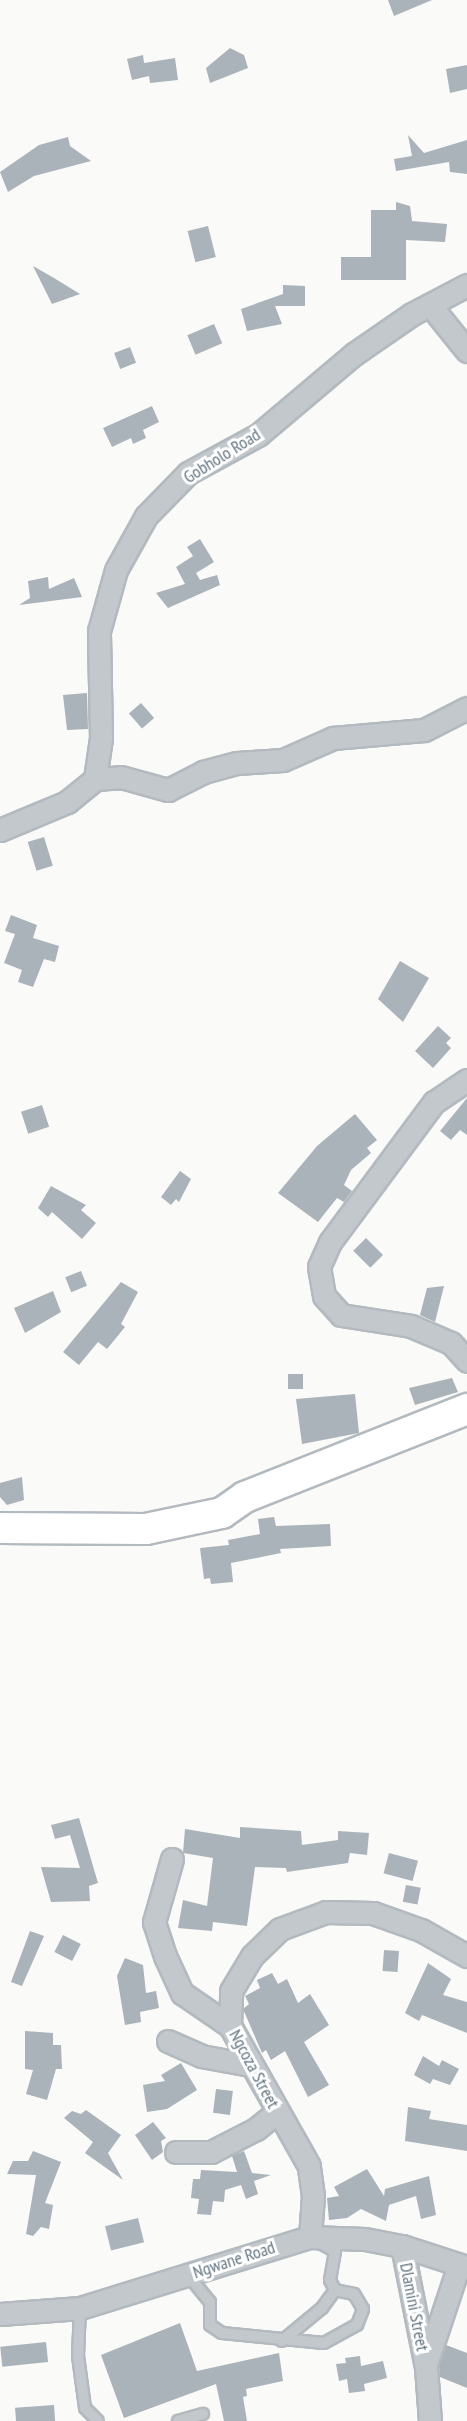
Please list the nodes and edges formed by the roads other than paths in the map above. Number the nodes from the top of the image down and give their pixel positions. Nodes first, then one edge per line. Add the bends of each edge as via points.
1 (467, 285) edge
2 (430, 305) junction
3 (467, 351) edge
4 (467, 708) edge
5 (95, 779) junction
6 (0, 830) edge
7 (467, 1080) edge
8 (467, 1361) edge
9 (467, 1409) edge
10 (0, 1528) edge
11 (172, 1859) dead end
12 (467, 1956) edge
13 (230, 2026) junction
14 (168, 2041) dead end
15 (250, 2065) junction
16 (277, 2112) junction
17 (176, 2152) dead end
18 (310, 2237) junction
19 (402, 2246) junction
20 (463, 2266) edge
21 (188, 2275) junction
22 (335, 2290) junction
23 (80, 2308) junction
24 (0, 2314) edge
25 (282, 2341) junction
26 (426, 2367) junction
27 (203, 2414) dead end
28 (98, 2421) edge
29 (178, 2421) edge
30 (430, 2421) edge

1 - 2 street, Gobholo Road
2 - 3 street
2 - 5 street, Gobholo Road via 354,354 258,435 188,473 146,516 117,570 99,631 101,738
4 - 5 street via 424,730 333,738 283,760 237,763 203,772 168,790 121,777
5 - 6 street via 67,802
7 - 8 street via 434,1102 330,1242 319,1267 324,1296 341,1315 411,1326 451,1343
9 - 10 street via 245,1497 222,1513 146,1529
11 - 13 street via 154,1922 165,1956 182,1993
12 - 13 street, Ngcoza Street via 421,1930 373,1913 326,1912 280,1929 252,1956 231,1990
13 - 15 street, Ngcoza Street
14 - 15 street via 212,2059
15 - 16 street, Ngcoza Street
16 - 17 street via 256,2129 211,2152
16 - 18 street, Ngcoza Street via 309,2166 314,2196
18 - 19 street, Ngwane Road via 365,2239
18 - 21 street, Ngwane Road
18 - 22 lane via 335,2251 330,2280
19 - 20 street, Ngwane Road
19 - 26 street, Dlamini Street
20 - 26 street, Dlamini Street
21 - 23 street, Ngwane Road
21 - 25 lane via 210,2302 210,2325
22 - 25 lane via 322,2307
22 - 25 lane via 354,2294 363,2309 357,2325 324,2343
23 - 24 street, Ngwane Road
23 - 28 lane via 78,2356 85,2408
26 - 30 street, Dlamini Street
27 - 29 lane

